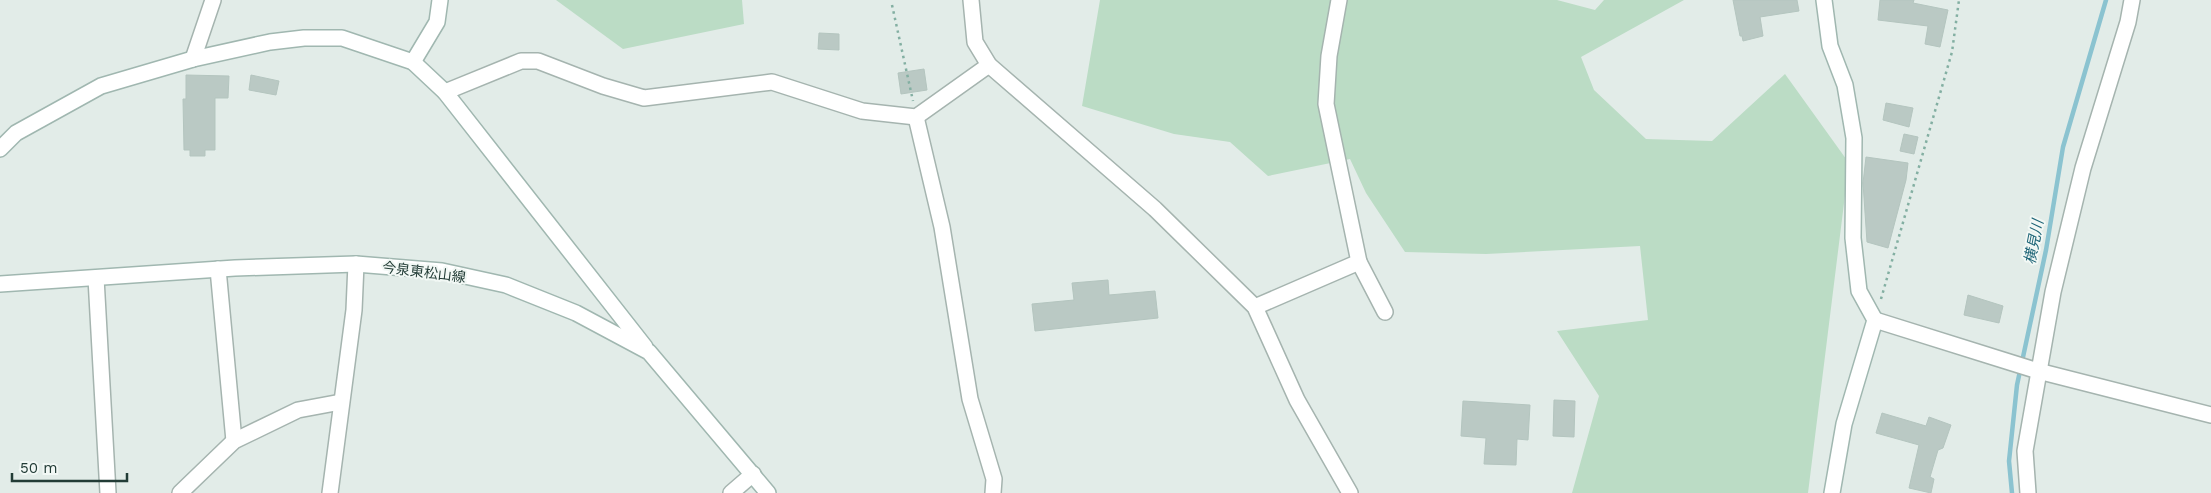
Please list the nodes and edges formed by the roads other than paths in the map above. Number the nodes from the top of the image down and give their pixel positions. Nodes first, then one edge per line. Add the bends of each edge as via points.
1 (213, 0) edge
2 (440, 0) edge
3 (971, 0) edge
4 (1339, 0) edge
5 (1824, 0) edge
6 (2132, 0) edge
7 (193, 59) junction
8 (413, 62) junction
9 (989, 64) junction
10 (445, 92) junction
11 (916, 117) junction
12 (0, 148) edge
13 (1359, 262) junction
14 (356, 264) junction
15 (218, 269) junction
16 (96, 278) junction
17 (0, 284) edge
18 (1255, 307) junction
19 (1385, 312) dead end
20 (1875, 320) junction
21 (649, 352) junction
22 (2038, 371) junction
23 (341, 402) junction
24 (2211, 415) edge
25 (234, 442) junction
26 (752, 474) junction
27 (108, 493) edge
28 (180, 493) edge
29 (330, 493) edge
30 (731, 493) edge
31 (768, 493) edge
32 (993, 493) edge
33 (1350, 493) edge
34 (1832, 493) edge
35 (2028, 493) edge

1 - 7 street
2 - 8 street via 437,22
3 - 9 street via 974,42
4 - 13 street via 1329,56 1326,104
5 - 20 street via 1830,46 1845,85 1854,138 1853,238 1859,291
6 - 22 street via 2064,239
7 - 8 street via 270,42 342,38
7 - 12 street via 101,86 16,133
8 - 10 street
9 - 11 street
9 - 18 street via 1155,209
10 - 11 street via 521,61 538,61 644,98 772,82 862,111
10 - 21 street
11 - 32 street via 942,227 970,400 994,479
13 - 18 street
13 - 19 street
14 - 15 street, 今泉東松山線
14 - 21 street, 今泉東松山線 via 442,271 506,285 576,313
14 - 23 street via 354,310
15 - 16 street, 今泉東松山線
15 - 25 street
16 - 17 street, 今泉東松山線
16 - 27 street
18 - 33 street via 1297,400
20 - 22 street
20 - 34 street via 1844,424
21 - 26 street, 今泉東松山線
22 - 24 street
22 - 35 street via 2025,451
23 - 25 street via 298,410
23 - 29 street
25 - 28 street
26 - 30 street
26 - 31 street, 今泉東松山線

